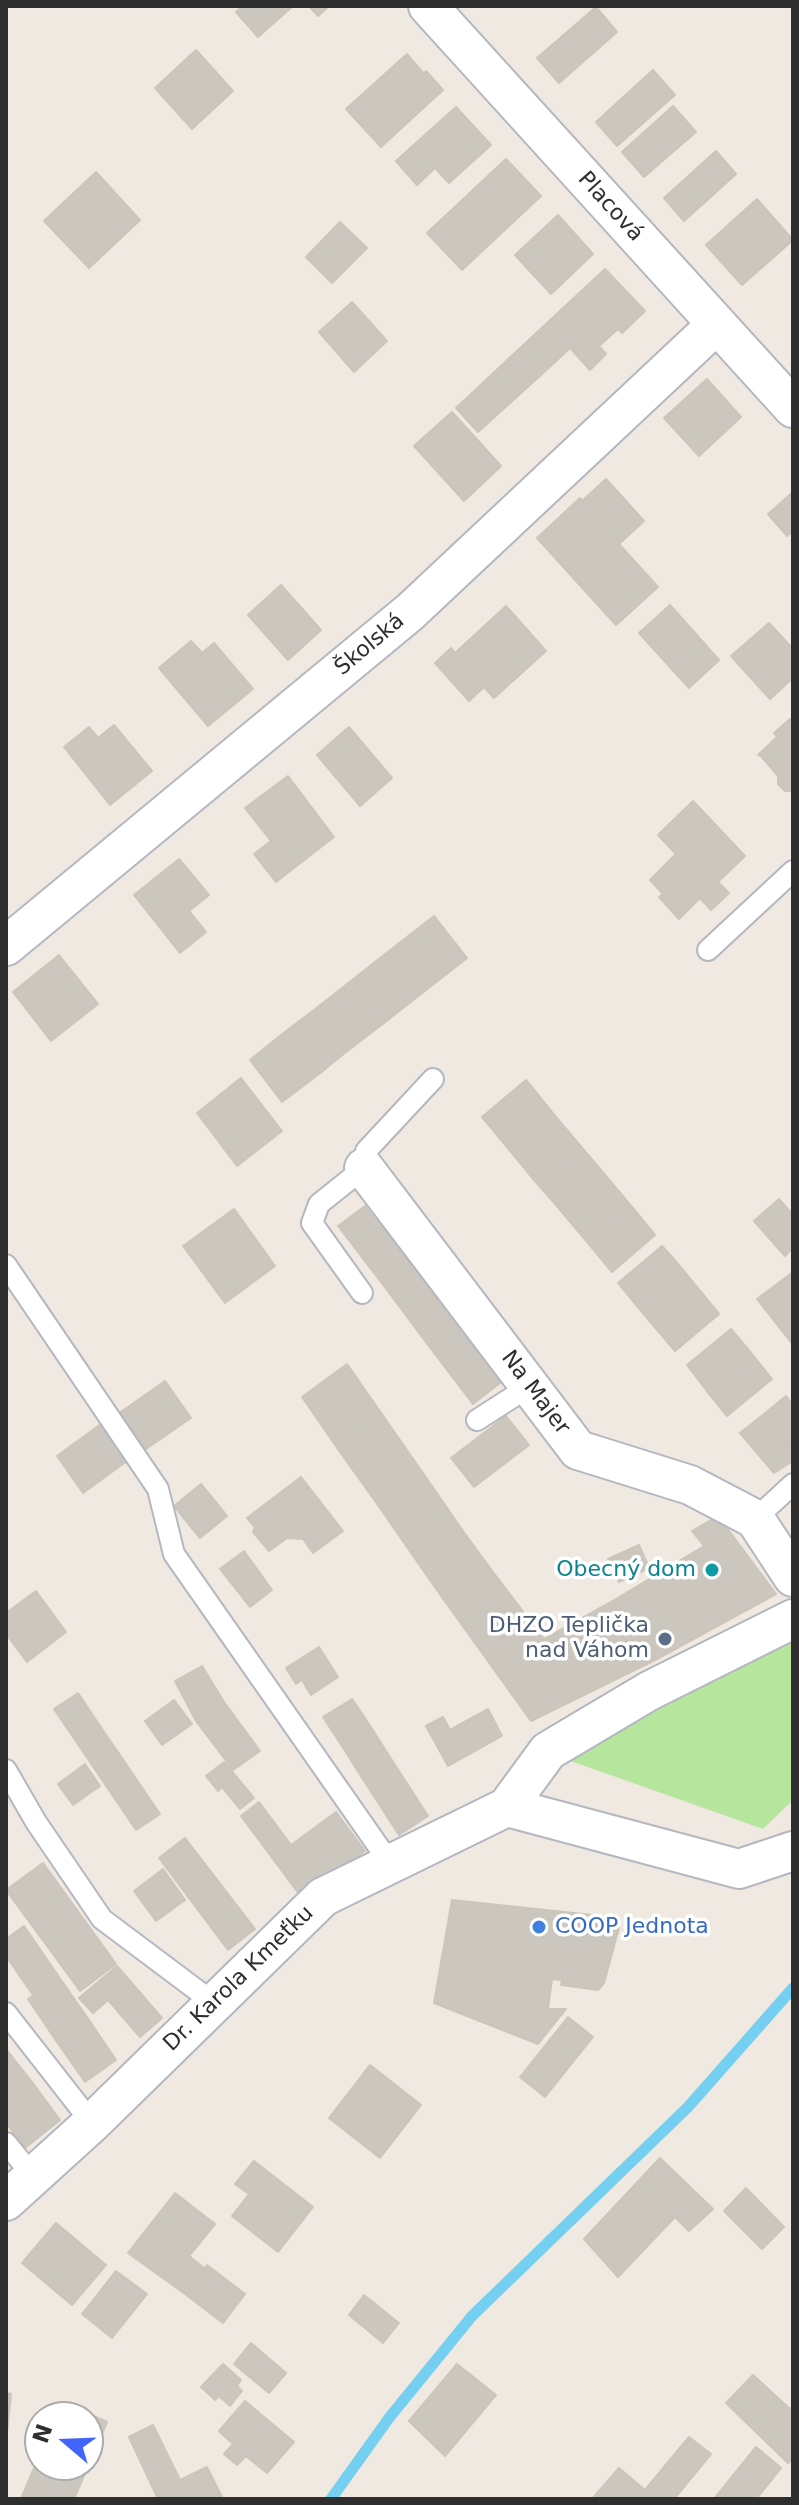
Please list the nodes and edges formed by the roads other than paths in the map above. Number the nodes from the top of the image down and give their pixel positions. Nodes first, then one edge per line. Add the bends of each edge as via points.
1 (428, 6) edge
2 (717, 324) junction
3 (793, 408) edge
4 (793, 871) edge
5 (6, 946) edge
6 (708, 950) dead end
7 (433, 1079) dead end
8 (364, 1168) junction
9 (6, 1265) edge
10 (362, 1293) dead end
11 (530, 1386) junction
12 (477, 1420) dead end
13 (793, 1484) edge
14 (755, 1519) junction
15 (793, 1577) edge
16 (793, 1619) edge
17 (6, 1770) edge
18 (507, 1807) junction
19 (793, 1851) edge
20 (390, 1863) junction
21 (214, 2003) junction
22 (6, 2013) edge
23 (92, 2123) junction
24 (6, 2143) edge
25 (19, 2189) edge

1 - 2 street, Placová
2 - 3 street, Placová
2 - 5 street, Školská via 410,612
4 - 6 lane
7 - 8 lane via 366,1151
8 - 10 lane via 319,1204 312,1223
8 - 11 street, Na Majer
9 - 20 lane via 158,1489 174,1554
11 - 12 lane
11 - 14 street, Na Majer via 578,1450 690,1485
13 - 14 lane
14 - 15 street, Na Majer
16 - 18 street via 649,1691 548,1751
17 - 21 lane via 102,1919
18 - 19 street via 739,1869
18 - 20 street, Dr. Karola Kmeťku
20 - 21 street, Dr. Karola Kmeťku via 323,1897
21 - 23 street, Dr. Karola Kmeťku
22 - 23 lane
23 - 25 street, Dr. Karola Kmeťku
24 - 25 lane

